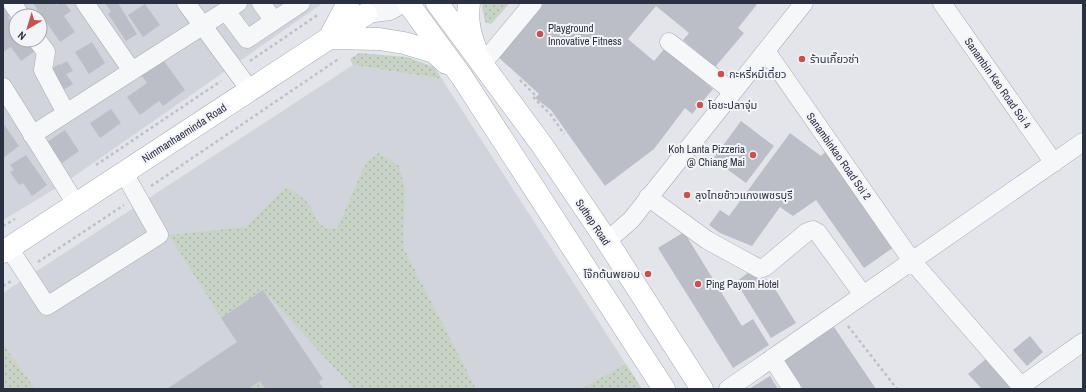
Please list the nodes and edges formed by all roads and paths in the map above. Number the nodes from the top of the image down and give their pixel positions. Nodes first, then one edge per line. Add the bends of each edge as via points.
1 (85, 3) edge
2 (186, 3) edge
3 (261, 3) edge
4 (300, 3) edge
5 (348, 3) edge
6 (404, 3) edge
7 (408, 3) edge
8 (437, 3) edge
9 (469, 3) edge
10 (533, 3) edge
11 (804, 3) edge
12 (942, 3) edge
13 (232, 7) edge
14 (370, 9) edge
15 (326, 10) dead end
16 (274, 21) junction
17 (203, 25) junction
18 (330, 38) junction
19 (669, 42) dead end
20 (43, 48) edge
21 (766, 50) junction
22 (344, 56) dead end
23 (481, 61) junction
24 (132, 71) junction
25 (236, 71) junction
26 (515, 75) dead end
27 (462, 77) junction
28 (3, 87) edge
29 (250, 90) junction
30 (733, 92) junction
31 (66, 113) junction
32 (564, 134) dead end
33 (32, 135) junction
34 (1083, 142) edge
35 (1054, 163) junction
36 (92, 168) dead end
37 (124, 172) junction
38 (137, 196) junction
39 (648, 197) junction
40 (76, 204) junction
41 (22, 214) dead end
42 (3, 226) edge
43 (607, 241) junction
44 (6, 250) edge
45 (912, 261) junction
46 (24, 272) junction
47 (3, 286) edge
48 (863, 295) junction
49 (838, 313) junction
50 (1083, 342) edge
51 (772, 358) junction
52 (664, 389) edge
53 (702, 389) edge
54 (728, 389) edge
55 (792, 389) edge
56 (897, 389) edge

1 - 24 street
2 - 17 street
3 - 16 street
4 - 16 street
5 - 18 main road
6 - 14 street via 390,11
7 - 27 main road
8 - 23 main road
9 - 23 main road via 469,30
10 - 23 street
11 - 21 street
12 - 35 street, Sanambin Kao Road Soi 4
13 - 16 street via 247,39
13 - 17 street
14 - 18 main road, Nimmanhaeminda Road
15 - 25 path
17 - 24 street
17 - 25 street
18 - 27 main road via 379,39 404,43 434,52
18 - 29 main road, Nimmanhaeminda Road
19 - 30 street
20 - 31 street via 46,52 43,70
21 - 30 street
21 - 45 street, Sanambinkao Road Soi 2
22 - 38 path
23 - 43 main road, Suthep Road
24 - 31 street
25 - 29 street
25 - 36 path
26 - 32 path via 536,96 534,98 551,115
27 - 52 main road
28 - 33 street
29 - 37 main road, Nimmanhaeminda Road
30 - 39 street
31 - 33 street
33 - 40 street
34 - 35 street
35 - 45 street
37 - 38 street
37 - 40 main road, Nimmanhaeminda Road
38 - 46 path
38 - 46 street via 159,235 47,306
39 - 43 street via 631,220
39 - 48 street via 707,240 760,268 765,267 807,232 814,230
40 - 44 main road, Nimmanhaeminda Road
41 - 42 path
43 - 53 main road, Suthep Road
44 - 46 street
45 - 48 street
45 - 50 street, Sanambinkao Road Soi 2 via 1021,386
46 - 47 path
48 - 49 street
49 - 51 street
49 - 56 path
51 - 54 street
51 - 55 street

